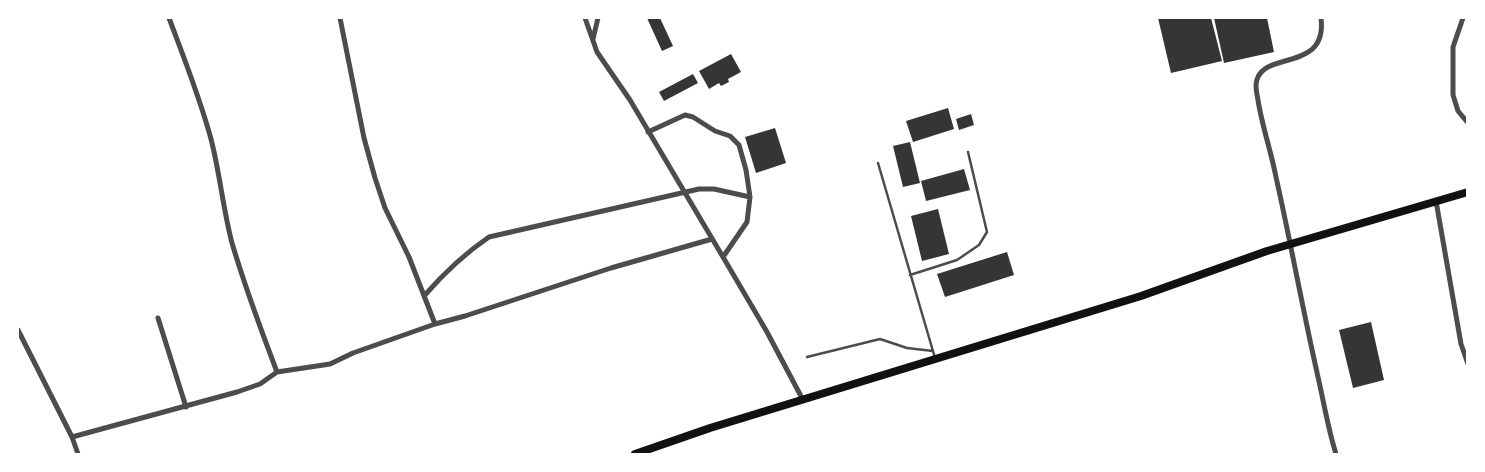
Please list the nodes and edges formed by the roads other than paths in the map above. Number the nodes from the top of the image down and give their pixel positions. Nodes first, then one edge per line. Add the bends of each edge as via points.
1 (169, 18) edge
2 (340, 18) edge
3 (585, 18) edge
4 (598, 18) edge
5 (1321, 18) edge
6 (1463, 18) edge
7 (592, 40) junction
8 (1468, 122) edge
9 (648, 132) junction
10 (968, 152) dead end
11 (878, 163) dead end
12 (1468, 192) edge
13 (684, 193) junction
14 (750, 197) junction
15 (1436, 201) junction
16 (712, 239) junction
17 (1290, 245) junction
18 (723, 258) junction
19 (910, 275) junction
20 (424, 296) junction
21 (158, 318) dead end
22 (435, 324) junction
23 (18, 330) edge
24 (933, 351) junction
25 (807, 357) dead end
26 (935, 359) junction
27 (1468, 364) edge
28 (277, 372) junction
29 (803, 400) junction
30 (186, 407) junction
31 (72, 437) junction
32 (78, 454) edge
33 (635, 454) edge
34 (1336, 454) edge

1 - 28 street via 211,140 232,244
2 - 20 street via 375,178
3 - 7 street
4 - 7 street
5 - 17 street via 1318,44 1310,52 1268,67 1258,74 1256,85
6 - 8 street via 1453,47 1453,95 1458,111
7 - 9 street
9 - 13 street
9 - 14 street via 685,115 730,136 739,145
10 - 19 lane via 987,232 979,245 957,260
11 - 19 lane
12 - 15 main road
13 - 14 street via 714,189
13 - 16 street
13 - 20 street via 489,237 467,252
14 - 18 street via 747,222
15 - 17 main road
15 - 27 street via 1461,344
16 - 18 street
16 - 22 street
17 - 26 main road via 1141,296
17 - 34 street
18 - 29 street
19 - 24 lane
20 - 22 street
21 - 30 street
22 - 28 street via 330,364
23 - 31 street
24 - 25 lane via 907,348 880,339
24 - 26 lane
26 - 29 main road
28 - 30 street via 260,384
29 - 33 main road
30 - 31 street
31 - 32 street

